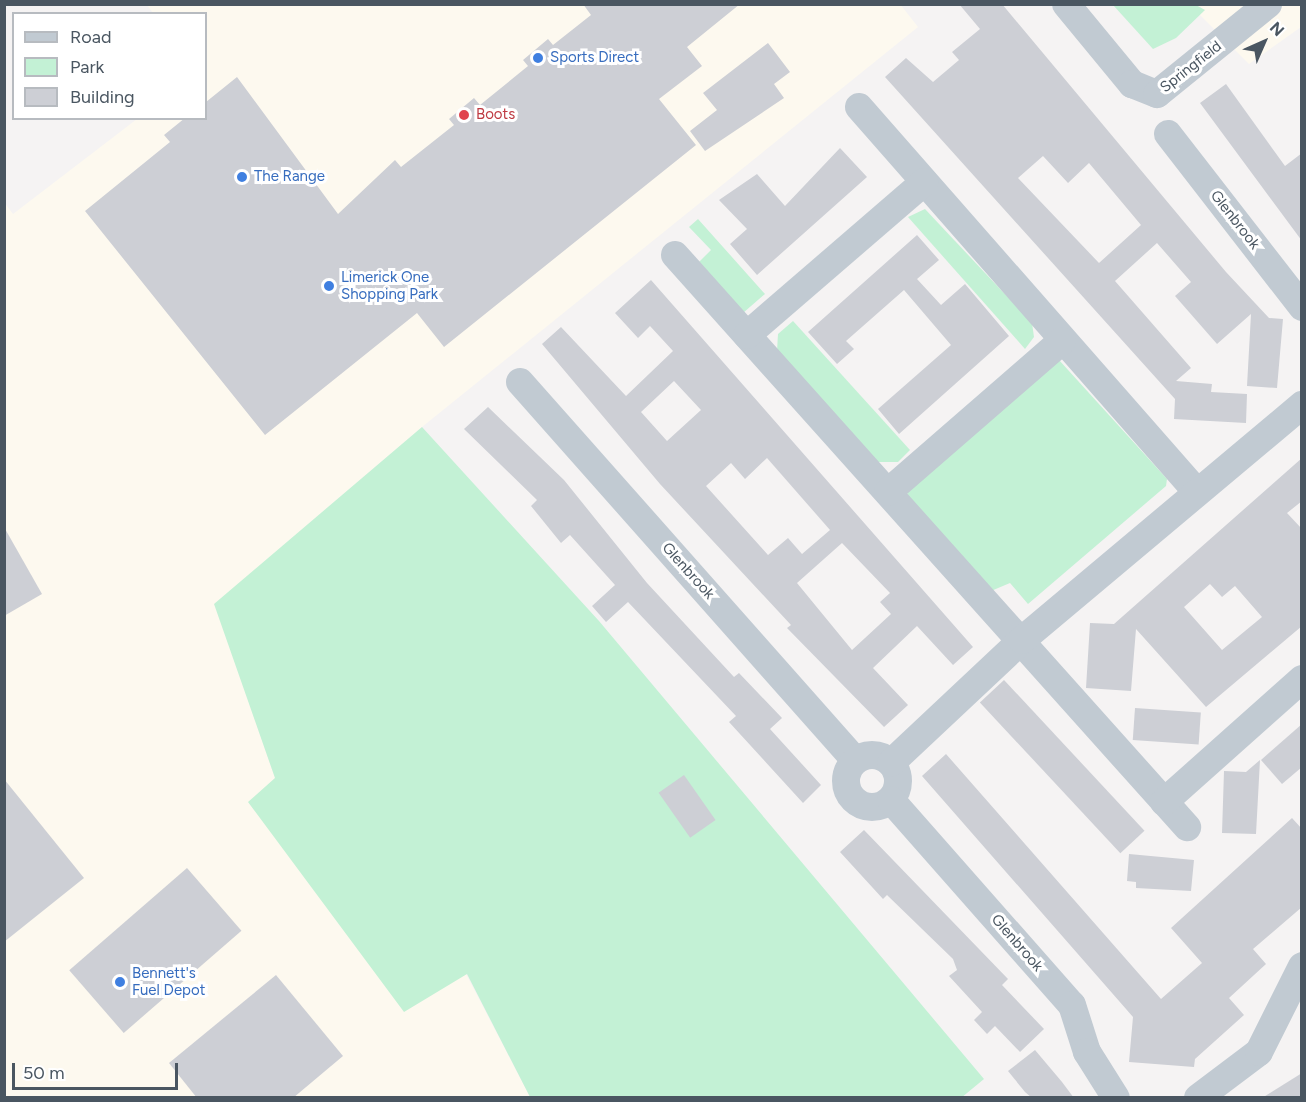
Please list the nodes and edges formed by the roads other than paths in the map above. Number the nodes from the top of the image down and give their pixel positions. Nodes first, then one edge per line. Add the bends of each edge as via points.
1 (1066, 4) edge
2 (1268, 4) edge
3 (1240, 15) edge
4 (859, 107) dead end
5 (1168, 134) dead end
6 (924, 182) junction
7 (675, 255) dead end
8 (1302, 307) edge
9 (747, 335) junction
10 (1062, 341) junction
11 (520, 382) dead end
12 (1302, 405) edge
13 (888, 492) junction
14 (1197, 492) junction
15 (1022, 640) junction
16 (1302, 679) edge
17 (855, 760) junction
18 (891, 763) junction
19 (891, 800) junction
20 (1164, 802) junction
21 (1187, 827) dead end
22 (1302, 966) edge
23 (1116, 1098) edge
24 (1198, 1098) edge

1 - 3 street, Springfield via 1143,93 1167,90
2 - 3 street, Springfield
4 - 6 street
5 - 8 street, Glenbrook
6 - 9 street
6 - 10 street
7 - 9 street
9 - 13 street
10 - 13 street
10 - 14 street
11 - 17 street, Glenbrook
12 - 14 street
13 - 15 street
14 - 15 street
15 - 18 street
15 - 20 street
16 - 20 street
17 - 18 street via 877,755
17 - 19 street via 846,776 853,799 876,807
18 - 19 street via 898,785
19 - 23 street, Glenbrook via 1072,1005 1087,1052
20 - 21 street
22 - 24 street via 1259,1052

